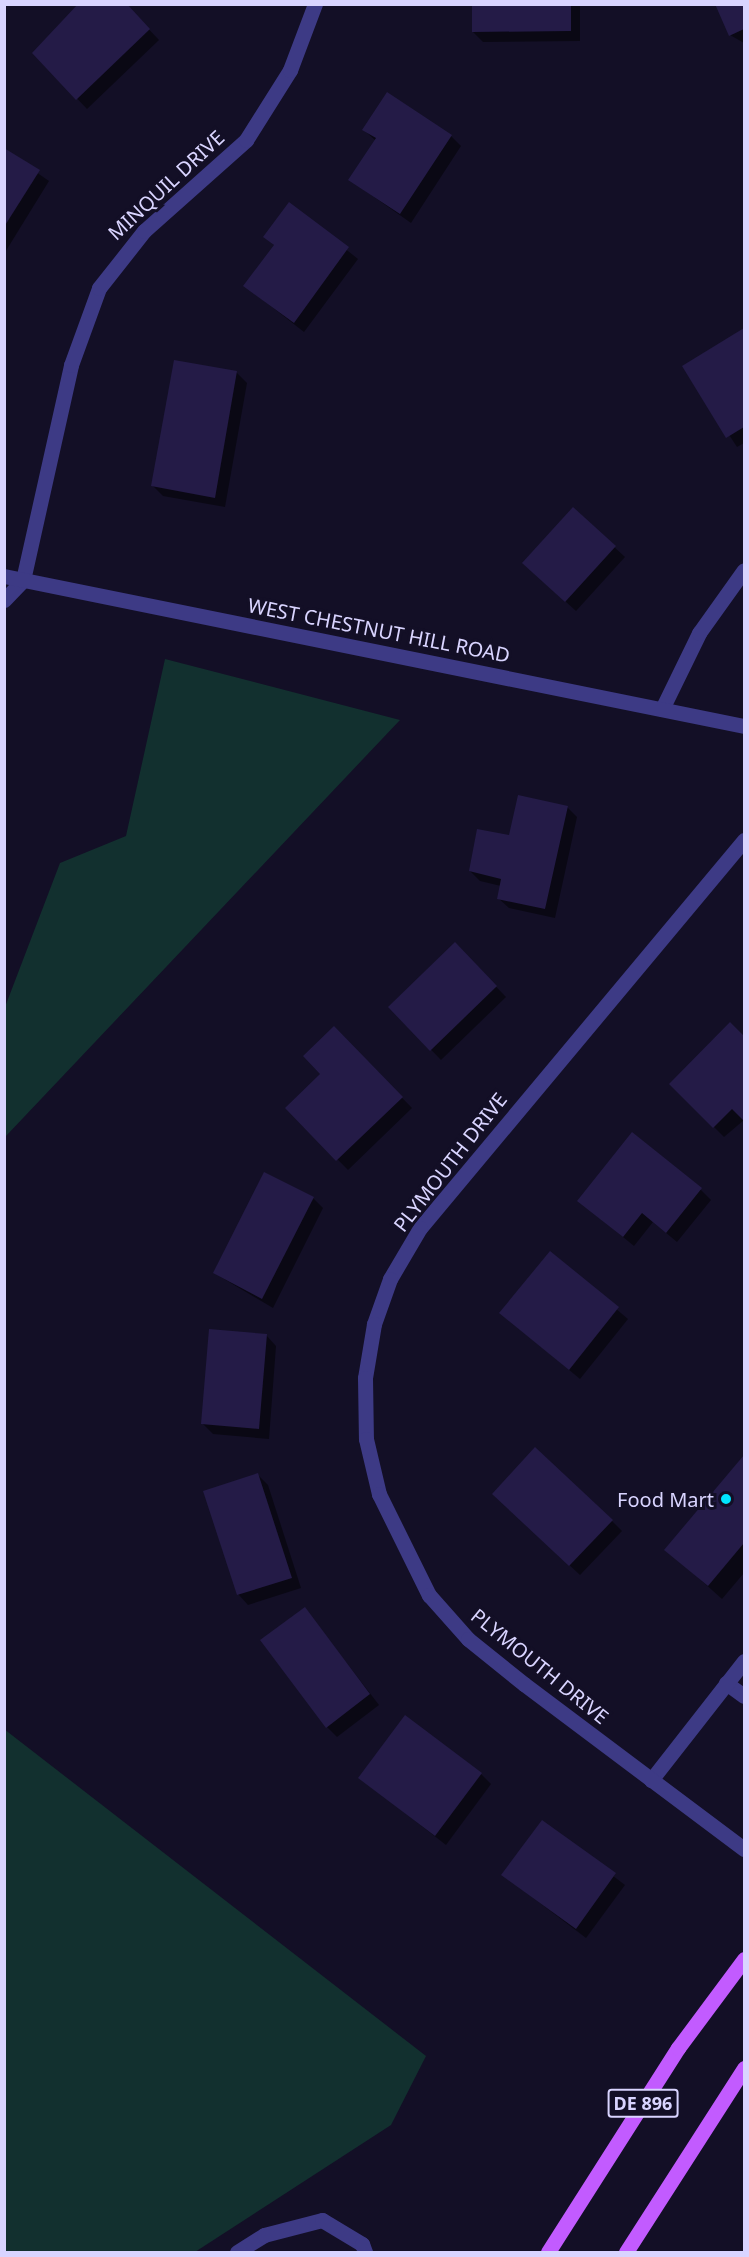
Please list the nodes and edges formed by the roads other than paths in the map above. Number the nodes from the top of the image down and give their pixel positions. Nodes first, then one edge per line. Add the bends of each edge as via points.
1 (315, 4) edge
2 (744, 570) edge
3 (4, 576) edge
4 (23, 580) junction
5 (4, 600) edge
6 (662, 709) junction
7 (744, 726) edge
8 (744, 840) edge
9 (744, 1661) edge
10 (726, 1683) junction
11 (744, 1696) edge
12 (651, 1780) junction
13 (744, 1849) edge
14 (744, 1959) edge
15 (744, 2068) edge
16 (237, 2253) edge
17 (365, 2253) edge
18 (548, 2253) edge
19 (626, 2253) edge

1 - 4 street, MINQUIL DRIVE via 290,70 246,140 144,231 99,288 71,365
2 - 6 street via 699,633
3 - 4 street, WEST CHESTNUT HILL ROAD
4 - 5 street
4 - 6 street, WEST CHESTNUT HILL ROAD
6 - 7 street, WEST CHESTNUT HILL ROAD
8 - 12 street, PLYMOUTH DRIVE via 420,1228 390,1279 365,1378 366,1439 379,1494 429,1595 468,1639
9 - 10 street
10 - 11 street
10 - 12 street
12 - 13 street, PLYMOUTH DRIVE
14 - 18 main road, DE 896 via 678,2048
15 - 19 main road, DE 896
16 - 17 street via 264,2235 322,2220 362,2244

